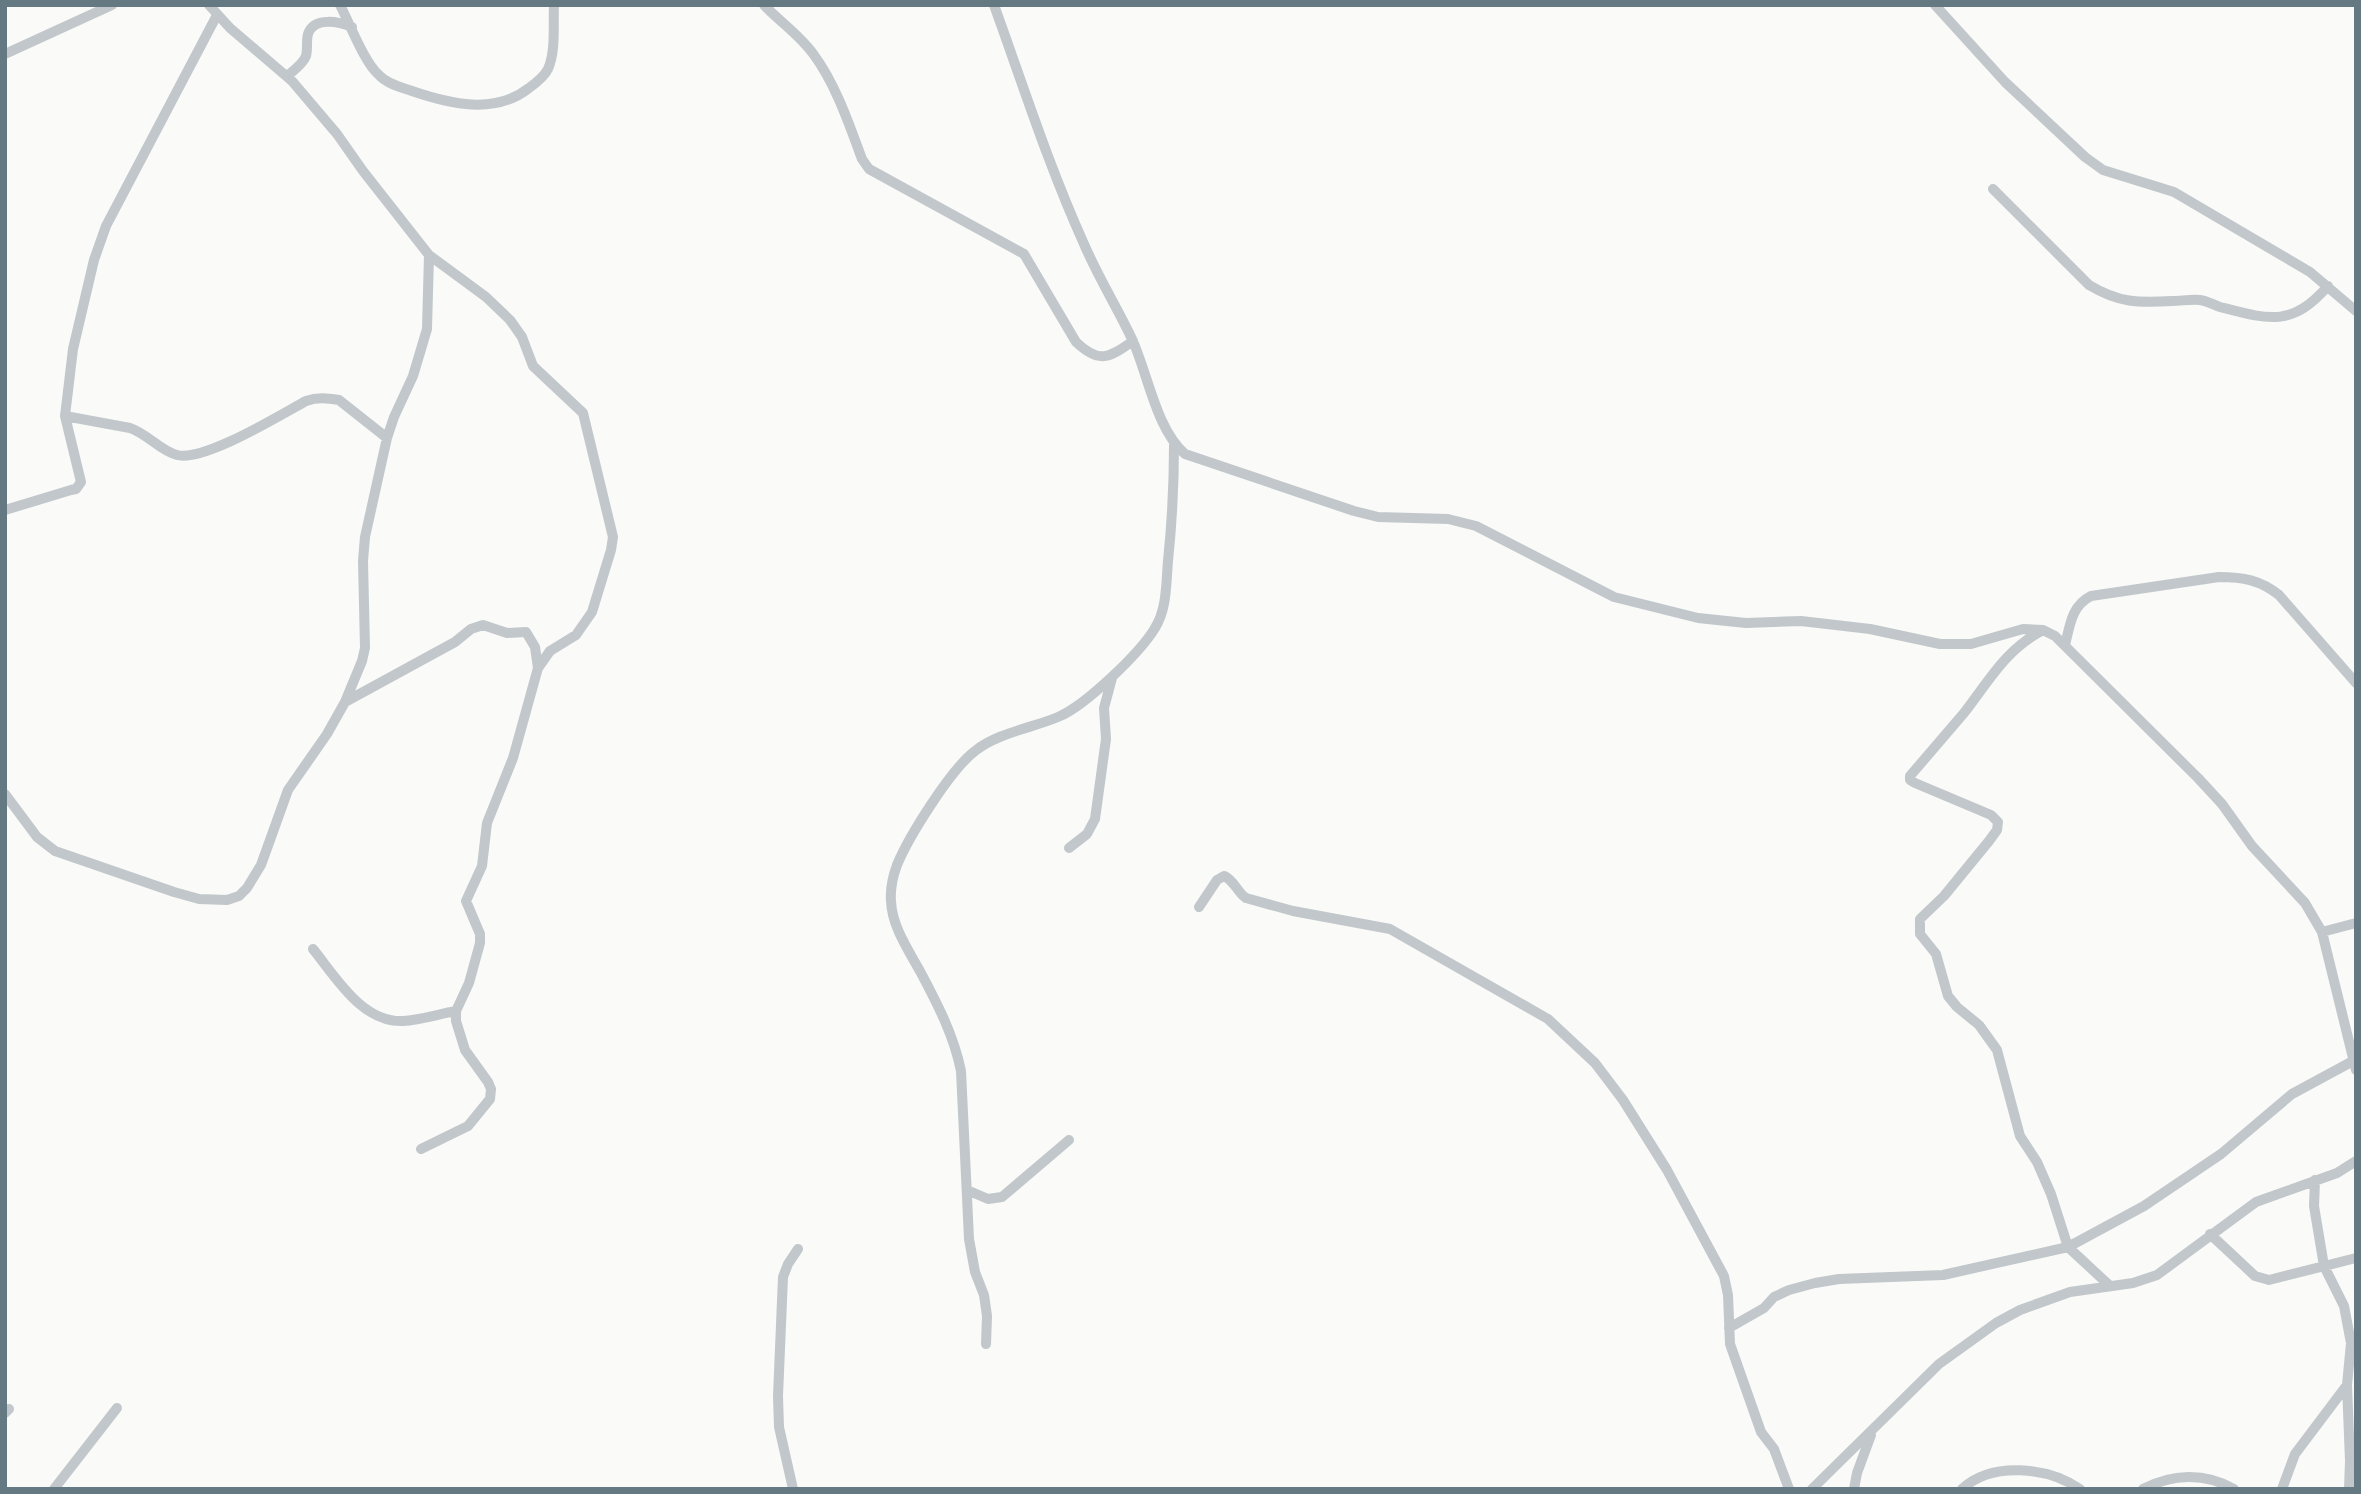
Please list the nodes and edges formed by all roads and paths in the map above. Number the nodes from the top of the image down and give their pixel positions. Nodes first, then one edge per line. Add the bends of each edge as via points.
1 (113, 5) edge
2 (209, 5) edge
3 (340, 5) edge
4 (554, 5) edge
5 (764, 5) edge
6 (994, 5) edge
7 (1935, 5) edge
8 (217, 15) junction
9 (352, 27) junction
10 (5, 54) edge
11 (287, 76) junction
12 (1993, 189) dead end
13 (429, 255) junction
14 (2328, 286) junction
15 (2356, 311) edge
16 (1133, 341) junction
17 (65, 416) junction
18 (387, 438) junction
19 (1174, 445) junction
20 (5, 510) edge
21 (2043, 630) junction
22 (2065, 645) junction
23 (538, 668) junction
24 (1112, 675) junction
25 (2356, 683) edge
26 (345, 702) junction
27 (5, 794) edge
28 (1069, 848) dead end
29 (1199, 907) dead end
30 (2356, 923) edge
31 (2322, 932) junction
32 (313, 949) dead end
33 (456, 1011) junction
34 (2355, 1065) edge
35 (1069, 1140) dead end
36 (421, 1149) dead end
37 (2356, 1161) edge
38 (2315, 1180) junction
39 (967, 1190) junction
40 (2210, 1234) junction
41 (2068, 1247) junction
42 (798, 1250) dead end
43 (2356, 1258) edge
44 (2324, 1266) junction
45 (2110, 1286) junction
46 (1729, 1328) junction
47 (2353, 1343) edge
48 (986, 1344) dead end
49 (2347, 1385) junction
50 (117, 1408) dead end
51 (1874, 1428) junction
52 (54, 1489) edge
53 (793, 1489) edge
54 (1789, 1489) edge
55 (1812, 1489) edge
56 (1854, 1489) edge
57 (1962, 1489) edge
58 (2080, 1489) edge
59 (2143, 1489) edge
60 (2234, 1489) edge
61 (2282, 1489) edge
62 (2349, 1489) edge

1 - 10 street
2 - 8 street
3 - 9 street
4 - 9 street via 551,56 541,79 522,94 482,106 439,100 386,81 371,66
5 - 16 street via 814,54 869,169 1024,254 1087,354 1101,358
6 - 16 street via 1060,188
7 - 14 street via 2005,82 2103,170 2174,192
8 - 11 street
8 - 17 street via 106,226 74,349
9 - 11 street via 332,21 318,24 308,33 306,55
11 - 13 street
12 - 14 street via 2089,285 2131,303 2200,300 2255,316 2280,317 2299,313
13 - 18 street via 427,329
13 - 23 street via 510,320 533,366 577,405 587,421 613,537 611,550 585,625 550,651
14 - 15 street
16 - 19 street
17 - 18 street via 140,432 184,457 219,446 306,401 331,399 339,400
17 - 20 street via 79,486
18 - 26 street via 365,537 365,648
19 - 21 street via 1195,459 1354,511 1378,517 1448,519 1476,526 1614,597 1698,618 1746,623 1801,621 1959,645 2023,629
19 - 24 street via 1173,511 1161,616 1146,641
21 - 22 street
21 - 41 street via 2018,645 1987,678 1910,780 1998,822 1989,841 1918,925 1939,961 1948,996 1997,1050 2020,1136 2051,1194
22 - 25 street via 2076,608 2091,596 2236,577 2266,585 2279,595
22 - 31 street via 2222,804 2252,846 2305,903
23 - 26 street via 526,632 507,633 483,625
23 - 33 street via 513,758 487,822 482,866 466,901 480,943
24 - 28 street via 1104,708 1106,739 1095,819 1087,834
24 - 39 street via 1076,709 975,750 928,811 892,878 892,915 956,1047 963,1090
26 - 27 street via 288,790 261,865 239,896 228,900 174,892 55,850 37,837
29 - 46 street via 1224,876 1246,898 1390,929 1548,1019 1595,1062 1667,1170 1724,1276
30 - 31 street
31 - 34 street
32 - 33 street via 355,1000 381,1017 403,1021
33 - 36 street via 465,1050 488,1082 490,1099 468,1126
34 - 41 street via 2292,1094 2221,1154 2144,1206
35 - 39 street via 1002,1197 988,1199
37 - 38 street
38 - 40 street via 2256,1202
38 - 44 street via 2314,1206
39 - 48 street via 969,1238 987,1316
40 - 44 street via 2262,1280
40 - 45 street via 2157,1275
41 - 45 street
41 - 46 street via 1943,1275 1815,1283 1774,1297
42 - 53 street via 783,1277 778,1396 779,1427
43 - 44 street
44 - 47 street via 2344,1306
45 - 51 street via 2070,1292 1996,1323 1939,1364
46 - 54 street via 1730,1345 1761,1432 1774,1450
47 - 49 street
49 - 61 street via 2295,1454
49 - 62 street
50 - 52 street
51 - 55 street
51 - 56 street
57 - 58 street via 1973,1480 2019,1469 2065,1479
59 - 60 street via 2178,1476 2197,1476

